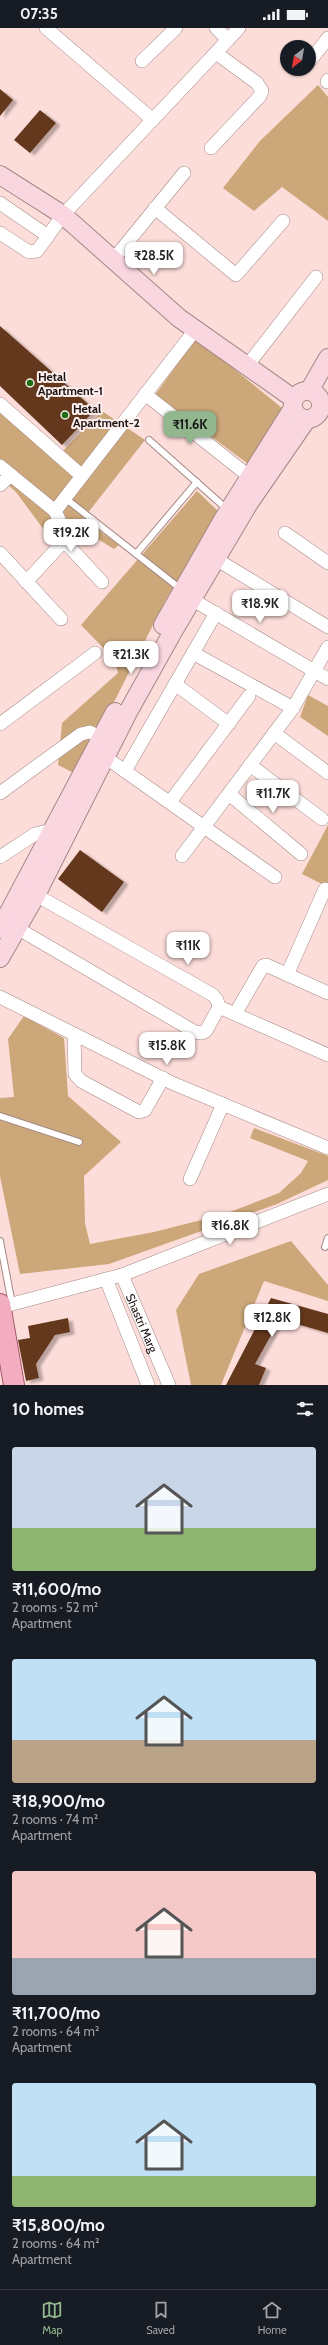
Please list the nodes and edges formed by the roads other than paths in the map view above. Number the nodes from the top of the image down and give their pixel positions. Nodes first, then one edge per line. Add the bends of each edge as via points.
1 (46, 28) edge
2 (176, 28) edge
3 (216, 28) edge
4 (239, 28) edge
5 (324, 28) edge
6 (328, 31) edge
7 (328, 38) edge
8 (228, 40) junction
9 (216, 53) junction
10 (316, 53) edge
11 (142, 61) dead end
12 (153, 120) junction
13 (211, 148) dead end
14 (184, 173) dead end
15 (0, 175) edge
16 (0, 203) edge
17 (155, 208) junction
18 (63, 216) junction
19 (283, 221) dead end
20 (0, 233) edge
21 (48, 236) junction
22 (113, 260) junction
23 (316, 277) dead end
24 (195, 330) junction
25 (328, 358) edge
26 (247, 366) junction
27 (145, 394) junction
28 (0, 404) edge
29 (312, 405) edge
30 (149, 440) dead end
31 (0, 466) edge
32 (11, 475) junction
33 (82, 476) junction
34 (250, 477) junction
35 (197, 482) junction
36 (0, 485) edge
37 (65, 498) junction
38 (55, 511) junction
39 (229, 511) junction
40 (285, 534) dead end
41 (64, 542) junction
42 (0, 553) edge
43 (136, 554) junction
44 (216, 560) junction
45 (328, 563) edge
46 (26, 582) junction
47 (102, 582) dead end
48 (188, 595) junction
49 (216, 613) junction
50 (61, 619) dead end
51 (328, 627) edge
52 (328, 648) edge
53 (193, 652) junction
54 (95, 653) dead end
55 (314, 671) junction
56 (328, 679) edge
57 (175, 684) junction
58 (250, 696) dead end
59 (293, 708) junction
60 (0, 724) edge
61 (228, 724) junction
62 (274, 733) junction
63 (106, 746) junction
64 (250, 765) junction
65 (125, 771) junction
66 (328, 773) edge
67 (0, 793) edge
68 (229, 794) junction
69 (170, 802) junction
70 (322, 819) dead end
71 (204, 826) junction
72 (52, 830) junction
73 (301, 854) dead end
74 (0, 856) edge
75 (182, 856) dead end
76 (275, 877) dead end
77 (325, 888) dead end
78 (36, 895) junction
79 (9, 928) edge
80 (0, 958) edge
81 (287, 975) junction
82 (328, 993) edge
83 (0, 997) edge
84 (219, 1007) junction
85 (236, 1014) junction
86 (74, 1034) junction
87 (328, 1055) edge
88 (163, 1078) junction
89 (223, 1104) junction
90 (0, 1116) edge
91 (79, 1142) dead end
92 (328, 1148) edge
93 (190, 1179) dead end
94 (328, 1194) edge
95 (328, 1238) edge
96 (0, 1241) edge
97 (325, 1246) dead end
98 (122, 1275) junction
99 (106, 1279) junction
100 (4, 1304) edge
101 (14, 1385) edge
102 (148, 1385) edge
103 (169, 1385) edge

1 - 12 street
2 - 11 street
3 - 8 street
4 - 8 street
5 - 6 street
7 - 10 street
8 - 9 street
9 - 12 street
9 - 13 street via 257,83 262,91
12 - 18 street
14 - 17 street
15 - 18 street
16 - 21 street
17 - 19 street via 236,274
17 - 22 street
18 - 21 street
18 - 22 street
20 - 21 street via 33,252 39,249
22 - 24 street
23 - 26 street
24 - 26 street
24 - 27 street
25 - 29 street
26 - 29 street
27 - 33 street
27 - 34 street
28 - 33 street
29 - 34 street
29 - 44 street
30 - 35 lane
31 - 32 street
32 - 36 street
32 - 38 street
33 - 37 street
34 - 39 street
35 - 39 lane
35 - 43 lane
37 - 38 street
37 - 43 lane
38 - 41 street via 64,530
39 - 48 street
40 - 45 street
41 - 46 street
41 - 47 street
42 - 46 street
43 - 48 lane
44 - 48 street
44 - 51 street
46 - 50 street
48 - 49 street
48 - 63 street via 142,686
49 - 53 street
49 - 55 street
52 - 55 street
53 - 57 street
53 - 59 street
54 - 60 street
55 - 56 street
55 - 59 street
57 - 61 street
57 - 65 street
58 - 61 street
59 - 62 street
61 - 69 street
62 - 64 street
62 - 66 street
63 - 65 street
63 - 67 street via 90,732 81,734
63 - 72 street
63 - 78 street
64 - 68 street
64 - 70 street
65 - 69 street
68 - 71 street
68 - 73 street
69 - 71 street
71 - 75 street
71 - 76 street
72 - 74 street via 35,834
72 - 79 street
77 - 81 street
78 - 79 street
78 - 84 street via 214,995
79 - 80 street
79 - 84 street via 195,1032 206,1031
81 - 82 street
81 - 85 street via 263,966
83 - 86 street
84 - 85 street
85 - 87 street
86 - 88 street
86 - 88 street via 74,1074 81,1081 139,1112 145,1110
88 - 89 street
89 - 92 street
89 - 93 street
90 - 91 lane
94 - 98 street
95 - 97 lane
96 - 100 lane
98 - 99 street
98 - 103 street, Shastri Marg
99 - 100 street
99 - 102 street, Shastri Marg
100 - 101 main road

